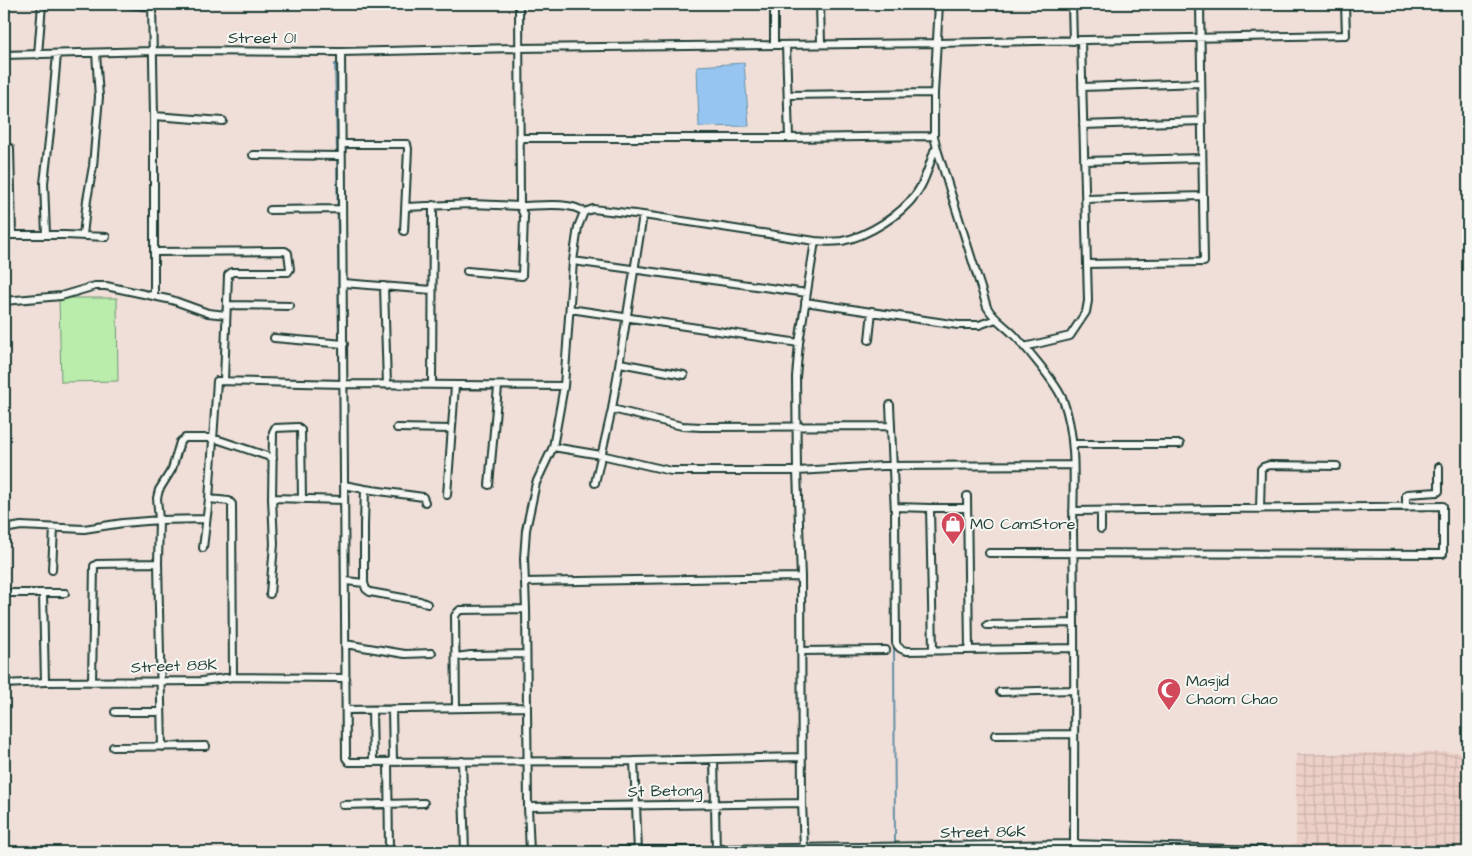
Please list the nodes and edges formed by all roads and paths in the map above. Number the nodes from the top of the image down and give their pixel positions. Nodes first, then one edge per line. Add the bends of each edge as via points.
1 (42, 4) edge
2 (128, 4) edge
3 (519, 4) edge
4 (774, 4) edge
5 (820, 4) edge
6 (939, 4) edge
7 (1072, 4) edge
8 (1200, 4) edge
9 (1345, 4) edge
10 (152, 5) edge
11 (1201, 38) junction
12 (1081, 40) junction
13 (1073, 41) junction
14 (936, 43) junction
15 (821, 44) junction
16 (774, 45) junction
17 (786, 45) junction
18 (519, 48) junction
19 (153, 52) junction
20 (341, 52) junction
21 (96, 53) junction
22 (57, 54) junction
23 (4, 55) edge
24 (38, 55) junction
25 (1202, 83) junction
26 (1082, 87) junction
27 (934, 93) junction
28 (788, 95) junction
29 (154, 116) junction
30 (223, 121) dead end
31 (1202, 121) junction
32 (1083, 126) junction
33 (934, 136) junction
34 (520, 138) junction
35 (789, 138) junction
36 (342, 144) junction
37 (10, 148) dead end
38 (937, 149) junction
39 (253, 155) dead end
40 (337, 157) junction
41 (1202, 158) junction
42 (1084, 161) junction
43 (1203, 196) junction
44 (1085, 199) junction
45 (433, 205) junction
46 (520, 206) junction
47 (406, 207) junction
48 (341, 209) junction
49 (270, 210) dead end
50 (584, 212) junction
51 (643, 215) junction
52 (404, 231) dead end
53 (46, 234) junction
54 (4, 235) edge
55 (12, 235) junction
56 (83, 235) junction
57 (106, 237) dead end
58 (815, 242) junction
59 (154, 252) junction
60 (573, 260) junction
61 (1087, 264) junction
62 (635, 269) junction
63 (467, 271) dead end
64 (343, 283) junction
65 (384, 286) junction
66 (432, 290) junction
67 (807, 294) junction
68 (154, 296) junction
69 (4, 301) edge
70 (805, 302) junction
71 (227, 305) junction
72 (290, 306) dead end
73 (570, 309) junction
74 (872, 311) junction
75 (226, 315) junction
76 (626, 318) junction
77 (996, 320) junction
78 (274, 338) dead end
79 (869, 340) dead end
80 (799, 343) junction
81 (340, 344) junction
82 (1024, 347) junction
83 (620, 363) junction
84 (684, 375) dead end
85 (224, 380) junction
86 (344, 384) junction
87 (387, 385) junction
88 (432, 385) junction
89 (455, 386) junction
90 (564, 386) junction
91 (498, 387) junction
92 (890, 405) dead end
93 (612, 409) junction
94 (890, 426) junction
95 (796, 427) junction
96 (397, 428) dead end
97 (452, 429) junction
98 (213, 438) junction
99 (1073, 444) junction
100 (1180, 444) dead end
101 (553, 447) junction
102 (601, 454) junction
103 (273, 458) junction
104 (1073, 465) junction
105 (892, 466) junction
106 (1337, 466) dead end
107 (1439, 467) dead end
108 (797, 471) junction
109 (595, 483) dead end
110 (344, 485) junction
111 (489, 485) dead end
112 (365, 489) junction
113 (447, 495) dead end
114 (967, 496) dead end
115 (272, 498) junction
116 (302, 498) junction
117 (209, 499) junction
118 (344, 500) junction
119 (425, 502) dead end
120 (895, 507) junction
121 (1406, 507) junction
122 (930, 508) junction
123 (967, 508) junction
124 (1260, 509) junction
125 (1073, 511) junction
126 (1101, 511) junction
127 (206, 519) junction
128 (159, 520) junction
129 (54, 528) junction
130 (1101, 529) dead end
131 (4, 530) edge
132 (203, 548) dead end
133 (989, 553) dead end
134 (1074, 554) junction
135 (158, 563) junction
136 (52, 570) dead end
137 (801, 577) junction
138 (346, 581) junction
139 (525, 582) junction
140 (364, 583) junction
141 (4, 592) edge
142 (65, 593) dead end
143 (43, 594) junction
144 (270, 594) dead end
145 (427, 604) dead end
146 (526, 609) junction
147 (1073, 623) junction
148 (987, 625) dead end
149 (345, 644) junction
150 (1074, 648) junction
151 (886, 650) dead end
152 (933, 650) junction
153 (969, 650) junction
154 (801, 651) junction
155 (432, 653) dead end
156 (526, 654) junction
157 (456, 657) junction
158 (233, 677) junction
159 (346, 678) junction
160 (160, 681) junction
161 (44, 682) junction
162 (92, 682) junction
163 (4, 684) edge
164 (1074, 690) junction
165 (1000, 692) dead end
166 (456, 707) junction
167 (527, 707) junction
168 (392, 709) junction
169 (346, 710) junction
170 (372, 710) junction
171 (115, 712) dead end
172 (161, 712) junction
173 (1074, 734) junction
174 (996, 735) dead end
175 (206, 746) dead end
176 (113, 747) dead end
177 (162, 747) junction
178 (802, 757) junction
179 (714, 760) junction
180 (462, 761) junction
181 (528, 761) junction
182 (634, 761) junction
183 (372, 762) junction
184 (391, 762) junction
185 (424, 803) dead end
186 (802, 803) junction
187 (389, 804) junction
188 (716, 804) junction
189 (343, 805) dead end
190 (637, 806) junction
191 (528, 808) junction
192 (1074, 844) junction
193 (1032, 845) junction
194 (804, 848) junction
195 (922, 849) edge
196 (965, 849) edge
197 (1005, 849) edge
198 (784, 850) edge
199 (638, 851) junction
200 (716, 851) edge
201 (389, 852) edge
202 (465, 852) edge
203 (502, 852) edge
204 (530, 852) edge
205 (591, 852) edge
206 (1032, 852) edge
207 (1074, 852) edge
208 (1264, 852) edge

1 - 24 street
2 - 10 street
3 - 18 street
4 - 16 street
5 - 15 street
6 - 14 street
7 - 13 street
8 - 11 street
9 - 11 street, Street 01 via 1346,35
10 - 19 street
11 - 12 street, Street 01
11 - 25 street
12 - 13 street, Street 01
12 - 26 street
13 - 14 street, Street 01
14 - 15 street, Street 01
14 - 27 street
15 - 17 street, Street 01
16 - 17 street, Street 01
16 - 18 street, Street 01
17 - 28 street
18 - 20 street, Street 01
18 - 34 street
19 - 20 street, Street 01
19 - 21 street, Street 01
19 - 29 street
20 - 36 street
21 - 22 street, Street 01
21 - 56 street via 99,97
22 - 24 street, Street 01
22 - 53 street via 44,182
23 - 24 street, Street 01
25 - 26 street
25 - 31 street
26 - 32 street
27 - 28 street
27 - 33 street
28 - 35 street
29 - 30 street
29 - 59 street
31 - 32 street
31 - 41 street
32 - 42 street
33 - 35 street
33 - 38 street
34 - 35 street
34 - 46 street
36 - 40 street
36 - 47 street via 408,144
37 - 55 street
38 - 58 street via 916,194 896,214 855,238
38 - 77 street via 988,307
39 - 40 street
40 - 48 street
41 - 42 street
41 - 43 street
42 - 44 street
43 - 44 street
43 - 61 street via 1204,262
44 - 61 street
45 - 46 street
45 - 47 street
45 - 66 street
46 - 50 street via 562,205
46 - 63 street via 524,216 522,276
47 - 52 street
48 - 49 street
48 - 64 street
50 - 51 street via 593,209
50 - 60 street
51 - 58 street
51 - 62 street
53 - 55 street
53 - 56 street
54 - 55 street
56 - 57 street
58 - 67 street
59 - 68 street
59 - 71 street via 288,253 288,272 230,272
60 - 62 street
60 - 73 street
61 - 82 street via 1086,312 1070,336
62 - 67 street
62 - 76 street
64 - 65 street
64 - 81 street
65 - 66 street
65 - 87 street
66 - 88 street
67 - 70 street
68 - 69 street via 95,286 61,296
68 - 75 street via 208,313
70 - 74 street
70 - 80 street
71 - 72 street
71 - 75 street
73 - 76 street
73 - 90 street
74 - 77 street via 958,325 979,325
74 - 79 street
75 - 85 street
76 - 80 street
76 - 83 street
77 - 82 street
78 - 81 street
80 - 95 street
81 - 86 street
82 - 99 street via 1062,399
83 - 84 street
83 - 93 street
85 - 86 street
85 - 98 street via 217,381
86 - 87 street
86 - 110 street
87 - 88 street
88 - 89 street
89 - 91 street
89 - 97 street
90 - 91 street
90 - 101 street
91 - 111 street
92 - 94 street
93 - 95 street via 682,426
93 - 102 street
94 - 95 street
94 - 105 street
95 - 108 street
96 - 97 street
97 - 113 street
98 - 103 street
98 - 117 street
98 - 128 street via 185,438 180,442 172,469 157,498
99 - 100 street
99 - 104 street
101 - 102 street
101 - 139 street via 536,483 526,530
102 - 108 street via 671,471
102 - 109 street
103 - 115 street
103 - 116 street via 275,428 298,427 301,430
104 - 105 street
104 - 125 street
105 - 108 street
105 - 120 street
106 - 124 street via 1263,467
107 - 121 street via 1439,491 1407,494
108 - 137 street
110 - 112 street
110 - 118 street
112 - 119 street via 414,495 423,497
112 - 140 street
114 - 123 street
115 - 116 street
115 - 144 street via 274,544
116 - 118 street
117 - 127 street
117 - 158 street via 229,500 232,504
118 - 138 street
120 - 122 street
120 - 152 street via 896,643 907,651
121 - 124 street
121 - 134 street via 1443,506 1443,554
122 - 123 street
122 - 152 street
123 - 153 street
124 - 126 street
125 - 126 street
125 - 134 street
126 - 130 street
127 - 128 street
127 - 132 street
128 - 129 street via 84,529
128 - 135 street
129 - 131 street via 21,526
129 - 136 street
133 - 134 street
134 - 147 street
135 - 160 street
135 - 162 street via 94,566
137 - 139 street
137 - 154 street
138 - 140 street
138 - 149 street
139 - 146 street
140 - 145 street via 370,592
141 - 143 street
142 - 143 street
143 - 161 street
146 - 156 street
146 - 157 street via 457,612
147 - 148 street
147 - 150 street
149 - 155 street via 405,654
149 - 159 street
150 - 153 street
150 - 164 street
151 - 154 street
152 - 153 street
154 - 178 street
156 - 157 street
156 - 167 street
157 - 166 street
158 - 159 street, Street 88K
158 - 160 street, Street 88K
159 - 169 street
160 - 162 street, Street 88K
160 - 172 street
161 - 162 street, Street 88K
161 - 163 street, Street 88K
164 - 165 street
164 - 173 street
166 - 167 street
166 - 168 street
167 - 181 street
168 - 170 street
168 - 184 street
169 - 170 street
169 - 183 street via 346,758 348,762
170 - 183 street
171 - 172 street
172 - 177 street
173 - 174 street
173 - 192 street
175 - 177 street
176 - 177 street
178 - 179 street
178 - 186 street
179 - 182 street
179 - 188 street
180 - 181 street
180 - 184 street
180 - 202 street
181 - 182 street
181 - 191 street
182 - 190 street
183 - 184 street
184 - 187 street
185 - 187 street
186 - 188 street, St Betong
186 - 194 street
187 - 189 street
187 - 201 street
188 - 190 street, St Betong
188 - 200 street
190 - 191 street, St Betong
190 - 199 street
191 - 204 street
192 - 193 street, Street 86K
192 - 207 street
192 - 208 street, Street 86K
193 - 197 street, Street 86K
193 - 206 street
194 - 195 street, Street 86K
194 - 198 street, Street 86K
195 - 196 street, Street 86K
196 - 197 street, Street 86K
198 - 200 street, Street 86K
199 - 200 street, Street 86K
199 - 205 street, Street 86K
203 - 204 street, Street 86K
204 - 205 street, Street 86K

